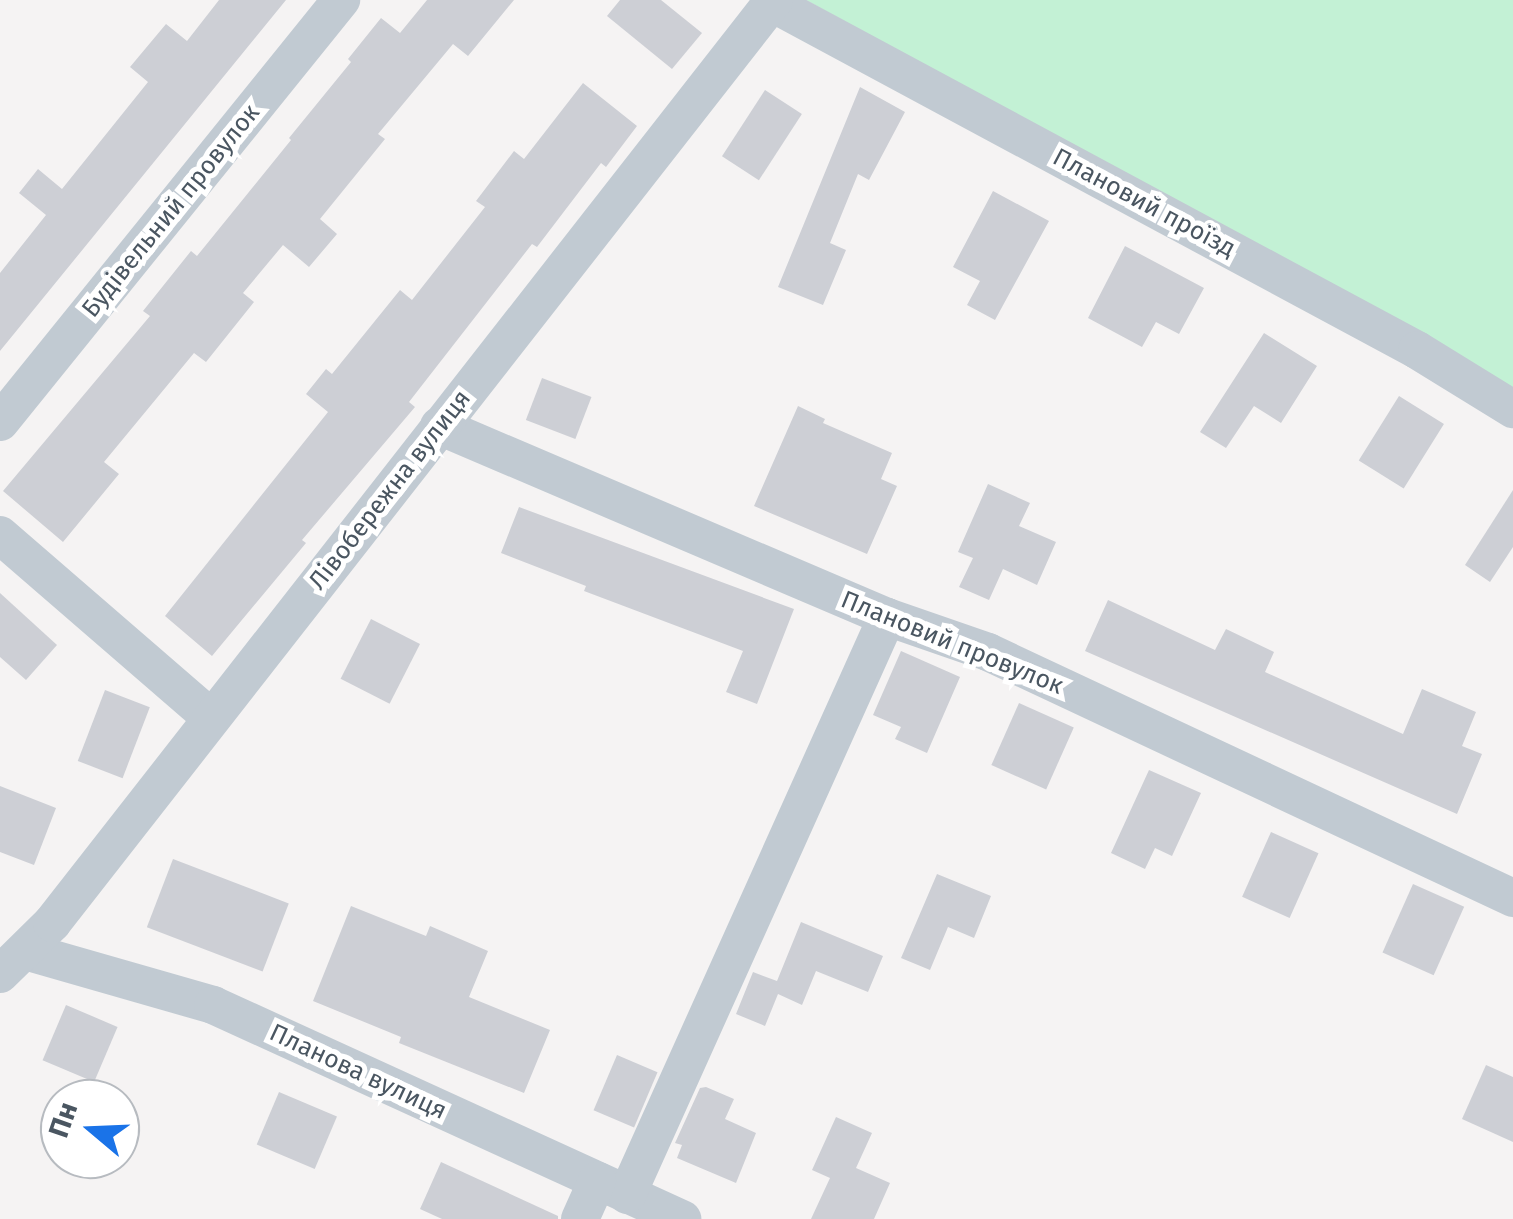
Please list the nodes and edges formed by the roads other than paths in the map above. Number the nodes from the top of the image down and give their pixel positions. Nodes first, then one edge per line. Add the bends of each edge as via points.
1 (341, 0) edge
2 (773, 1) edge
3 (1513, 409) edge
4 (0, 422) edge
5 (440, 426) junction
6 (0, 536) edge
7 (887, 618) junction
8 (212, 718) junction
9 (1513, 898) edge
10 (12, 962) edge
11 (612, 1188) junction
12 (580, 1219) edge
13 (682, 1219) edge

1 - 4 street, Будівельний провулок
2 - 3 street, Плановий проїзд via 1400,340
2 - 5 street, Лівобережна вулиця
5 - 7 street, Плановий провулок
5 - 8 street, Лівобережна вулиця
6 - 8 street
7 - 9 street, Плановий провулок via 988,652
7 - 11 street
8 - 10 street, Лівобережна вулиця via 52,923
10 - 11 street, Планова вулиця via 213,1006
11 - 12 street
11 - 13 street, Планова вулиця

